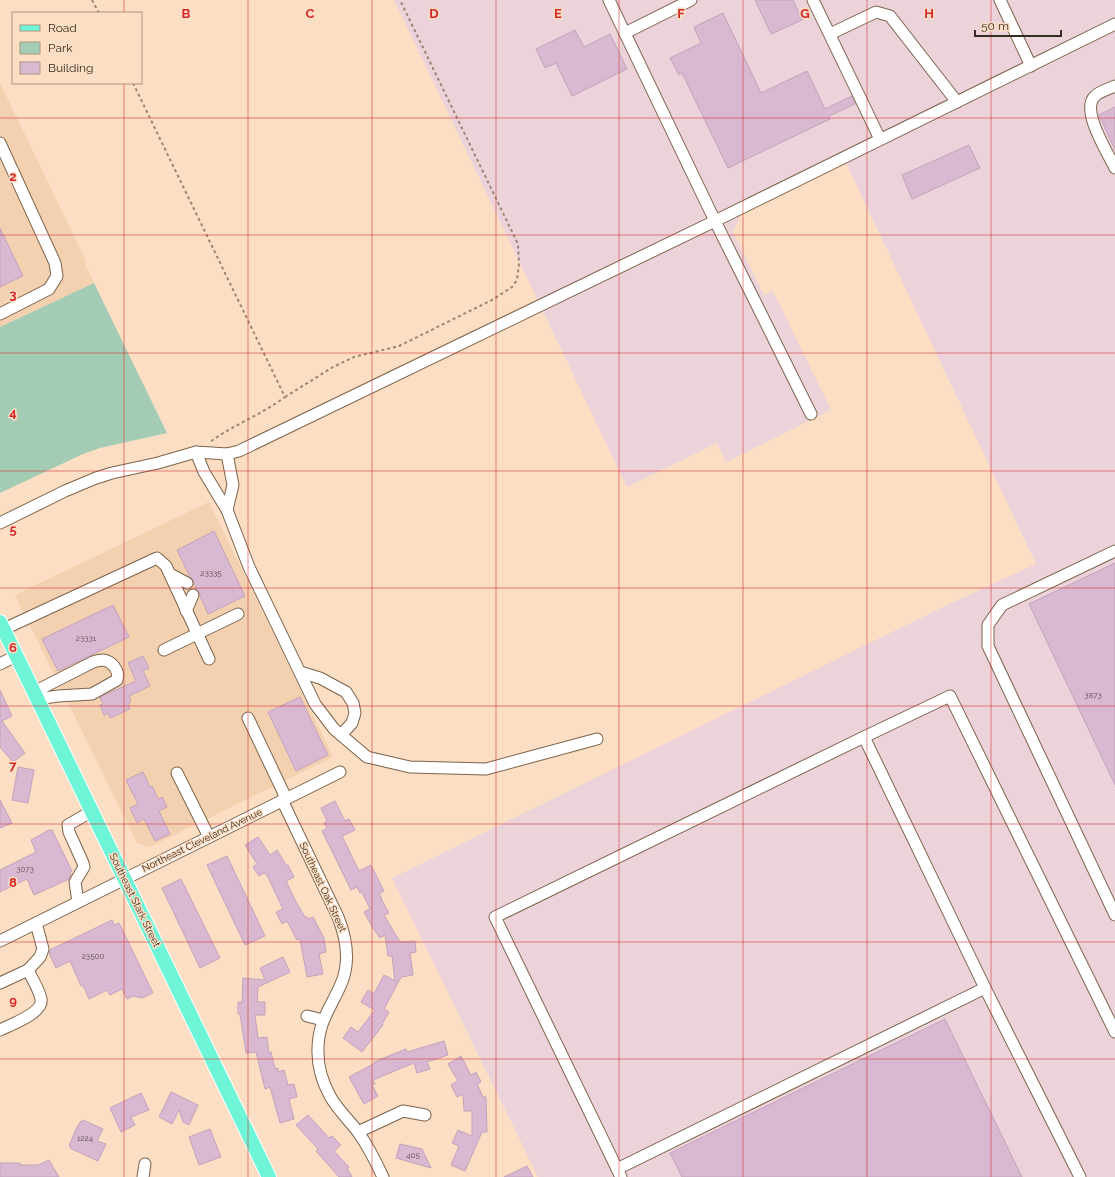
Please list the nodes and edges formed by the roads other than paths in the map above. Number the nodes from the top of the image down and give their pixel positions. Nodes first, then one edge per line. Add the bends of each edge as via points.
1 (609, 0) edge
2 (691, 0) edge
3 (813, 0) edge
4 (1000, 0) edge
5 (1115, 24) edge
6 (625, 33) junction
7 (830, 34) junction
8 (1031, 66) junction
9 (1115, 86) edge
10 (957, 102) junction
11 (880, 139) junction
12 (0, 143) edge
13 (1115, 168) edge
14 (715, 221) junction
15 (0, 314) edge
16 (811, 414) dead end
17 (196, 452) junction
18 (227, 454) junction
19 (227, 510) junction
20 (0, 523) edge
21 (1115, 551) edge
22 (170, 574) junction
23 (187, 583) dead end
24 (193, 595) dead end
25 (186, 611) junction
26 (238, 614) dead end
27 (2, 626) edge
28 (197, 634) junction
29 (164, 650) dead end
30 (16, 656) junction
31 (209, 659) dead end
32 (0, 664) edge
33 (300, 672) junction
34 (35, 695) junction
35 (248, 718) dead end
36 (341, 736) junction
37 (864, 737) junction
38 (597, 739) dead end
39 (340, 772) dead end
40 (177, 773) dead end
41 (284, 799) junction
42 (92, 811) junction
43 (209, 837) junction
44 (124, 878) junction
45 (78, 902) junction
46 (1115, 915) edge
47 (36, 923) junction
48 (0, 941) edge
49 (28, 970) junction
50 (1, 980) edge
51 (985, 988) junction
52 (307, 1016) dead end
53 (323, 1020) junction
54 (0, 1030) edge
55 (1115, 1032) edge
56 (425, 1115) dead end
57 (358, 1132) junction
58 (145, 1164) dead end
59 (619, 1173) edge
60 (143, 1177) edge
61 (269, 1177) edge
62 (383, 1177) edge
63 (1080, 1177) edge

1 - 6 street
2 - 6 street
3 - 7 street
4 - 8 street
5 - 8 street
6 - 14 street
7 - 10 street via 876,12 890,16
7 - 11 street
8 - 10 street
9 - 13 street via 1095,96 1090,104 1092,119
10 - 11 street
11 - 14 street
12 - 15 street via 55,263 57,276 49,289
14 - 16 street
14 - 18 street via 239,451
17 - 18 street
17 - 19 street via 204,472
17 - 20 street via 96,478
18 - 19 street via 233,485
19 - 33 street via 249,567
21 - 46 street via 1002,605 988,625 988,646
22 - 23 street
22 - 25 street
22 - 27 street via 158,558
24 - 25 street
25 - 28 street
26 - 28 street
27 - 30 main road, Southeast Stark Street
28 - 29 street
28 - 31 street
30 - 32 street
30 - 34 main road, Southeast Stark Street
33 - 36 street via 315,704
33 - 36 street via 320,678 346,692 355,713 352,723
34 - 34 street via 92,694 117,680 118,675 110,662 93,662
34 - 42 main road, Southeast Stark Street
35 - 41 street, Southeast Oak Street
36 - 38 street via 367,757 410,767 486,769
37 - 51 street
37 - 55 street via 950,696
37 - 59 street via 495,916
39 - 41 street, Northeast Cleveland Avenue
40 - 43 street
41 - 43 street, Northeast Cleveland Avenue
41 - 53 street, Southeast Oak Street via 344,932 346,962 343,979
42 - 44 main road, Southeast Stark Street
42 - 45 street via 68,825 68,832 84,867 75,882
43 - 44 street, Northeast Cleveland Avenue
44 - 45 street, Northeast Cleveland Avenue
44 - 61 main road, Southeast Stark Street
45 - 47 street, Northeast Cleveland Avenue
47 - 48 street, Northeast Cleveland Avenue
47 - 49 street via 42,949 40,957
49 - 50 street
49 - 54 street via 41,1000 40,1007
51 - 59 street
51 - 63 street
52 - 53 street
53 - 57 street, Southeast Oak Street via 318,1053 323,1078 330,1097
56 - 57 street via 403,1111
57 - 62 street, Southeast Oak Street
58 - 60 street

